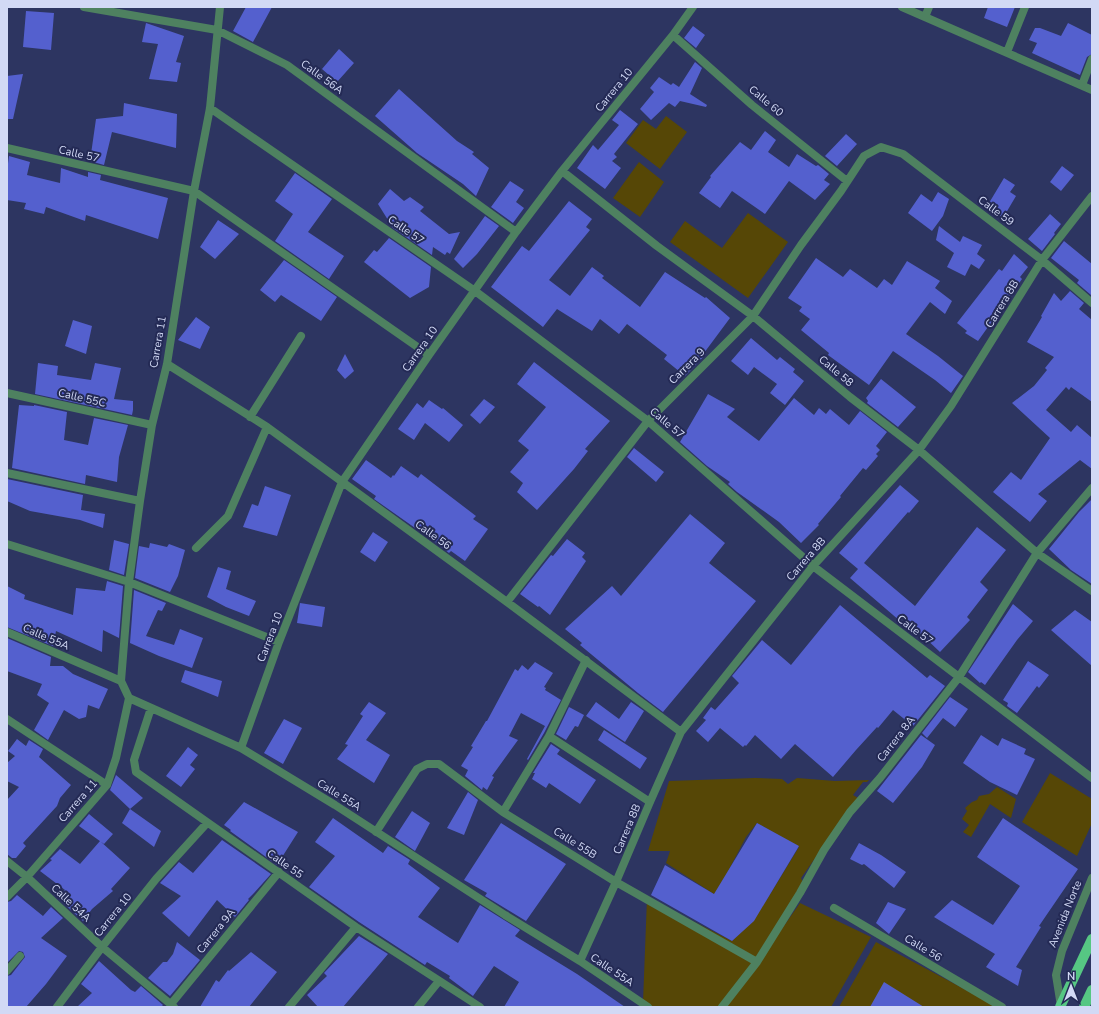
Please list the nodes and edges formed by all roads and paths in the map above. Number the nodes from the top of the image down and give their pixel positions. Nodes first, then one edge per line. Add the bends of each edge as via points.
1 (84, 7) edge
2 (220, 7) edge
3 (693, 7) edge
4 (902, 7) edge
5 (929, 7) edge
6 (1025, 7) edge
7 (925, 17) junction
8 (217, 30) junction
9 (673, 35) junction
10 (1007, 52) junction
11 (1092, 59) edge
12 (1082, 85) junction
13 (1092, 90) edge
14 (210, 108) junction
15 (881, 147) joint
16 (7, 148) edge
17 (562, 171) junction
18 (847, 181) junction
19 (194, 191) junction
20 (1092, 196) edge
21 (516, 232) junction
22 (1042, 260) junction
23 (476, 291) junction
24 (1092, 303) edge
25 (752, 316) junction
26 (301, 336) dead end
27 (429, 355) junction
28 (167, 364) junction
29 (7, 393) edge
30 (250, 417) junction
31 (648, 421) junction
32 (152, 425) junction
33 (267, 427) junction
34 (919, 450) junction
35 (7, 473) edge
36 (342, 482) junction
37 (1092, 488) edge
38 (140, 501) junction
39 (7, 544) edge
40 (196, 548) dead end
41 (1037, 553) junction
42 (813, 566) junction
43 (129, 582) junction
44 (1092, 591) edge
45 (507, 602) junction
46 (7, 632) edge
47 (279, 642) junction
48 (586, 660) junction
49 (959, 677) junction
50 (121, 681) junction
51 (129, 698) junction
52 (151, 708) junction
53 (7, 719) edge
54 (681, 732) junction
55 (549, 736) junction
56 (241, 748) junction
57 (1092, 778) edge
58 (107, 785) junction
59 (650, 802) junction
60 (503, 812) junction
61 (207, 823) junction
62 (376, 832) junction
63 (7, 861) edge
64 (279, 872) junction
65 (27, 877) junction
66 (1092, 878) edge
67 (616, 882) junction
68 (7, 897) edge
69 (834, 908) dead end
70 (356, 928) junction
71 (1092, 939) edge
72 (102, 947) junction
73 (20, 956) dead end
74 (580, 961) junction
75 (757, 962) junction
76 (7, 971) edge
77 (439, 981) junction
78 (1092, 990) edge
79 (60, 1006) edge
80 (172, 1006) edge
81 (289, 1007) edge
82 (418, 1007) edge
83 (480, 1007) edge
84 (648, 1007) edge
85 (722, 1007) edge
86 (1002, 1007) edge
87 (1061, 1007) edge
88 (1084, 1007) edge

1 - 8 street, Calle 56A
2 - 8 street, Carrera 11
3 - 9 street, Carrera 10
4 - 7 street
5 - 7 street
6 - 10 street
7 - 10 street
8 - 14 street, Carrera 11
8 - 21 street, Calle 56A via 286,65
9 - 17 street, Carrera 10
9 - 18 street, Calle 60 via 752,105
10 - 12 street
11 - 12 street
12 - 13 street
14 - 19 street, Carrera 11
14 - 23 street, Calle 57
15 - 18 street, Carrera 9 via 864,156
15 - 22 street, Calle 59 via 903,154
16 - 19 street, Calle 57
17 - 21 street, Carrera 10
17 - 25 street, Calle 58
18 - 25 street, Carrera 9
19 - 27 street
19 - 28 street, Carrera 11
20 - 22 street, Carrera 8B
21 - 23 street, Carrera 10
22 - 24 street, Calle 59
22 - 34 street, Carrera 8B via 951,406
23 - 27 street, Carrera 10
23 - 31 street, Calle 57
25 - 31 street, Carrera 9
25 - 34 street, Calle 58
26 - 30 street
27 - 36 street, Carrera 10
28 - 30 street, Calle 56
28 - 32 street, Carrera 11
29 - 32 street, Calle 55C
30 - 33 street, Calle 56
31 - 42 street, Calle 57
31 - 45 street, Carrera 9
32 - 38 street, Carrera 11
33 - 36 street, Calle 56
33 - 40 street via 228,516
34 - 41 street, Calle 58
34 - 42 street, Carrera 8B
35 - 38 street
36 - 45 street, Calle 56
36 - 47 street, Carrera 10
37 - 41 street, Carrera 8A
38 - 43 street, Carrera 11
39 - 43 street
41 - 44 street, Calle 58
41 - 49 street, Carrera 8A
42 - 49 street, Calle 57
42 - 54 street, Carrera 8B
43 - 47 street
43 - 50 street, Carrera 11
45 - 48 street, Calle 56
46 - 50 street, Calle 55A
47 - 56 street, Carrera 10
48 - 54 street, Calle 56
48 - 55 street
49 - 57 street, Calle 57
49 - 75 street, Carrera 8A via 850,812 824,850
50 - 51 street
51 - 52 street, Calle 55A
51 - 58 street, Carrera 11 via 116,758
52 - 56 street, Calle 55A
52 - 61 street, Calle 55 via 134,760 136,772
53 - 58 street
54 - 59 street, Carrera 8B
55 - 59 street
55 - 60 street
56 - 62 street, Calle 55A
58 - 65 street, Carrera 11
59 - 67 street, Carrera 8B
60 - 62 street, Calle 55B via 439,764 427,764 417,769
60 - 67 street, Calle 55B
61 - 64 street, Calle 55
61 - 72 street, Carrera 10 via 156,879
62 - 74 street, Calle 55A
63 - 65 street, Calle 54A
64 - 70 street, Calle 55
64 - 80 street, Carrera 9A
65 - 68 street, Carrera 11
65 - 72 street, Calle 54A
66 - 87 street, Avenida Norte via 1059,963 1056,976
67 - 74 street, Carrera 8B
67 - 75 street, Calle 55B
69 - 86 street, Calle 56
70 - 77 street, Calle 55
70 - 81 street
71 - 87 main road, Avenida Norte
72 - 79 street, Carrera 10
72 - 80 street, Calle 54A
73 - 76 street
74 - 84 street, Calle 55A
75 - 85 street, Carrera 8A
77 - 82 street
77 - 83 street, Calle 55
78 - 88 main road

